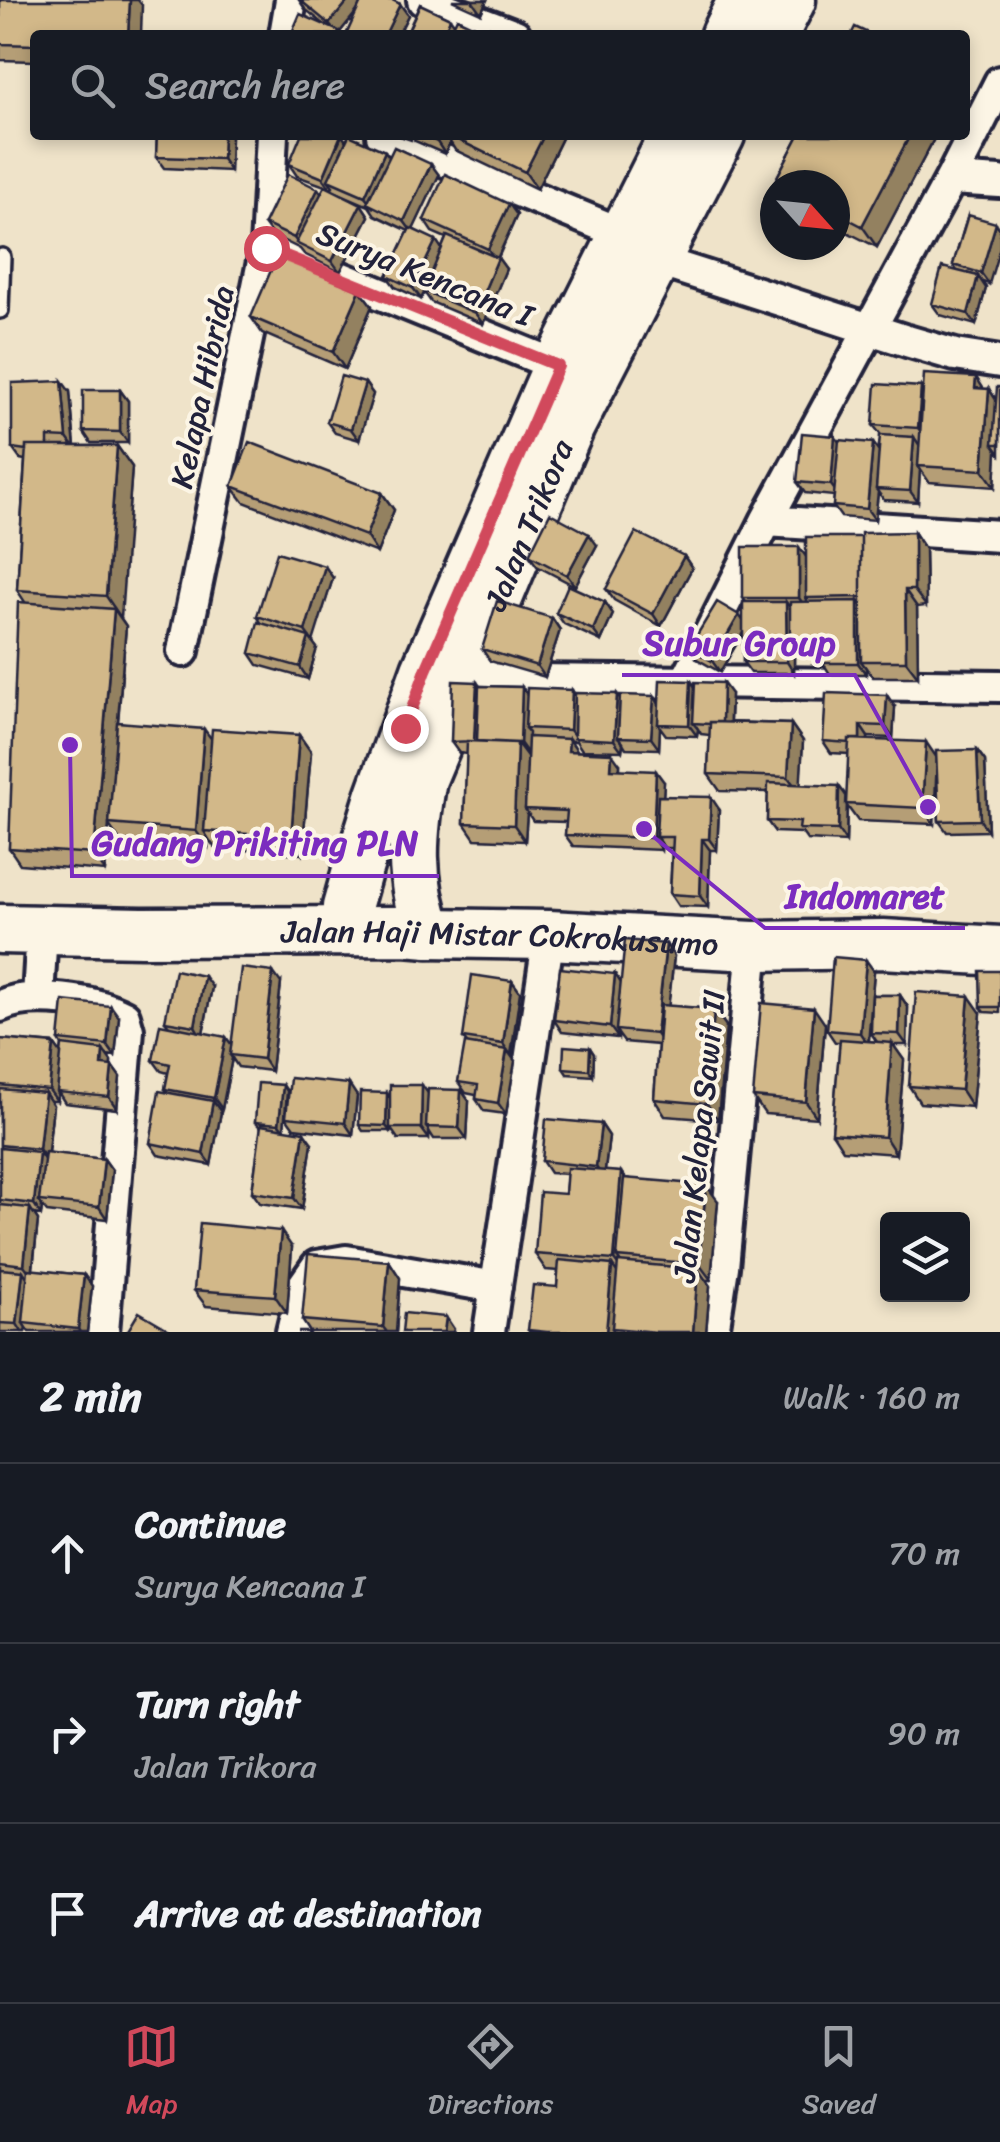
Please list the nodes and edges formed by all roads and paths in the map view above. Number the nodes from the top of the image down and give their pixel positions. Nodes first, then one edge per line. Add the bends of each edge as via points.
1 (291, 0) edge
2 (424, 0) edge
3 (742, 0) edge
4 (791, 0) edge
5 (285, 30) edge
6 (502, 30) edge
7 (727, 30) edge
8 (776, 30) edge
9 (1000, 82) edge
10 (272, 140) edge
11 (393, 140) edge
12 (672, 140) edge
13 (716, 140) edge
14 (951, 178) junction
15 (1000, 182) edge
16 (639, 247) junction
17 (266, 248) junction
18 (2, 257) edge
19 (0, 310) edge
20 (870, 329) junction
21 (1000, 362) edge
22 (558, 366) junction
23 (766, 521) junction
24 (1000, 536) edge
25 (183, 651) dead end
26 (462, 680) junction
27 (685, 683) junction
28 (1000, 686) edge
29 (21, 930) edge
30 (344, 930) junction
31 (428, 933) junction
32 (548, 934) junction
33 (753, 946) junction
34 (1000, 950) edge
35 (38, 998) junction
36 (0, 1006) edge
37 (496, 1287) junction
38 (103, 1332) edge
39 (292, 1332) edge
40 (489, 1332) edge
41 (713, 1332) edge

1 - 5 street
2 - 6 street
3 - 7 main road
4 - 8 main road
9 - 14 street
10 - 17 street, Kelapa Hibrida
11 - 16 street
12 - 16 main road, Jalan Trikora
13 - 16 main road, Jalan Trikora
14 - 15 street
14 - 20 street
16 - 20 street
16 - 22 main road, Jalan Trikora
16 - 26 main road, Jalan Trikora
17 - 22 street, Surya Kencana I
17 - 25 street, Kelapa Hibrida
18 - 19 lane
20 - 21 street via 955,356
20 - 23 street
22 - 30 main road, Jalan Trikora via 426,670 380,797
23 - 24 street
23 - 27 street
26 - 27 street
26 - 31 main road, Jalan Trikora via 422,779 414,826 412,864
27 - 28 street
29 - 30 main road, Jalan Haji Mistar Cokrokusumo
29 - 35 street
30 - 31 main road, Jalan Haji Mistar Cokrokusumo
31 - 32 main road, Jalan Haji Mistar Cokrokusumo
32 - 33 main road, Jalan Haji Mistar Cokrokusumo
32 - 37 street
33 - 34 main road, Jalan Haji Mistar Cokrokusumo
33 - 41 street, Jalan Kelapa Sawit II
35 - 36 street
35 - 38 street via 112,1010 124,1016 128,1030
37 - 39 street via 346,1261 317,1266 302,1286
37 - 40 street

